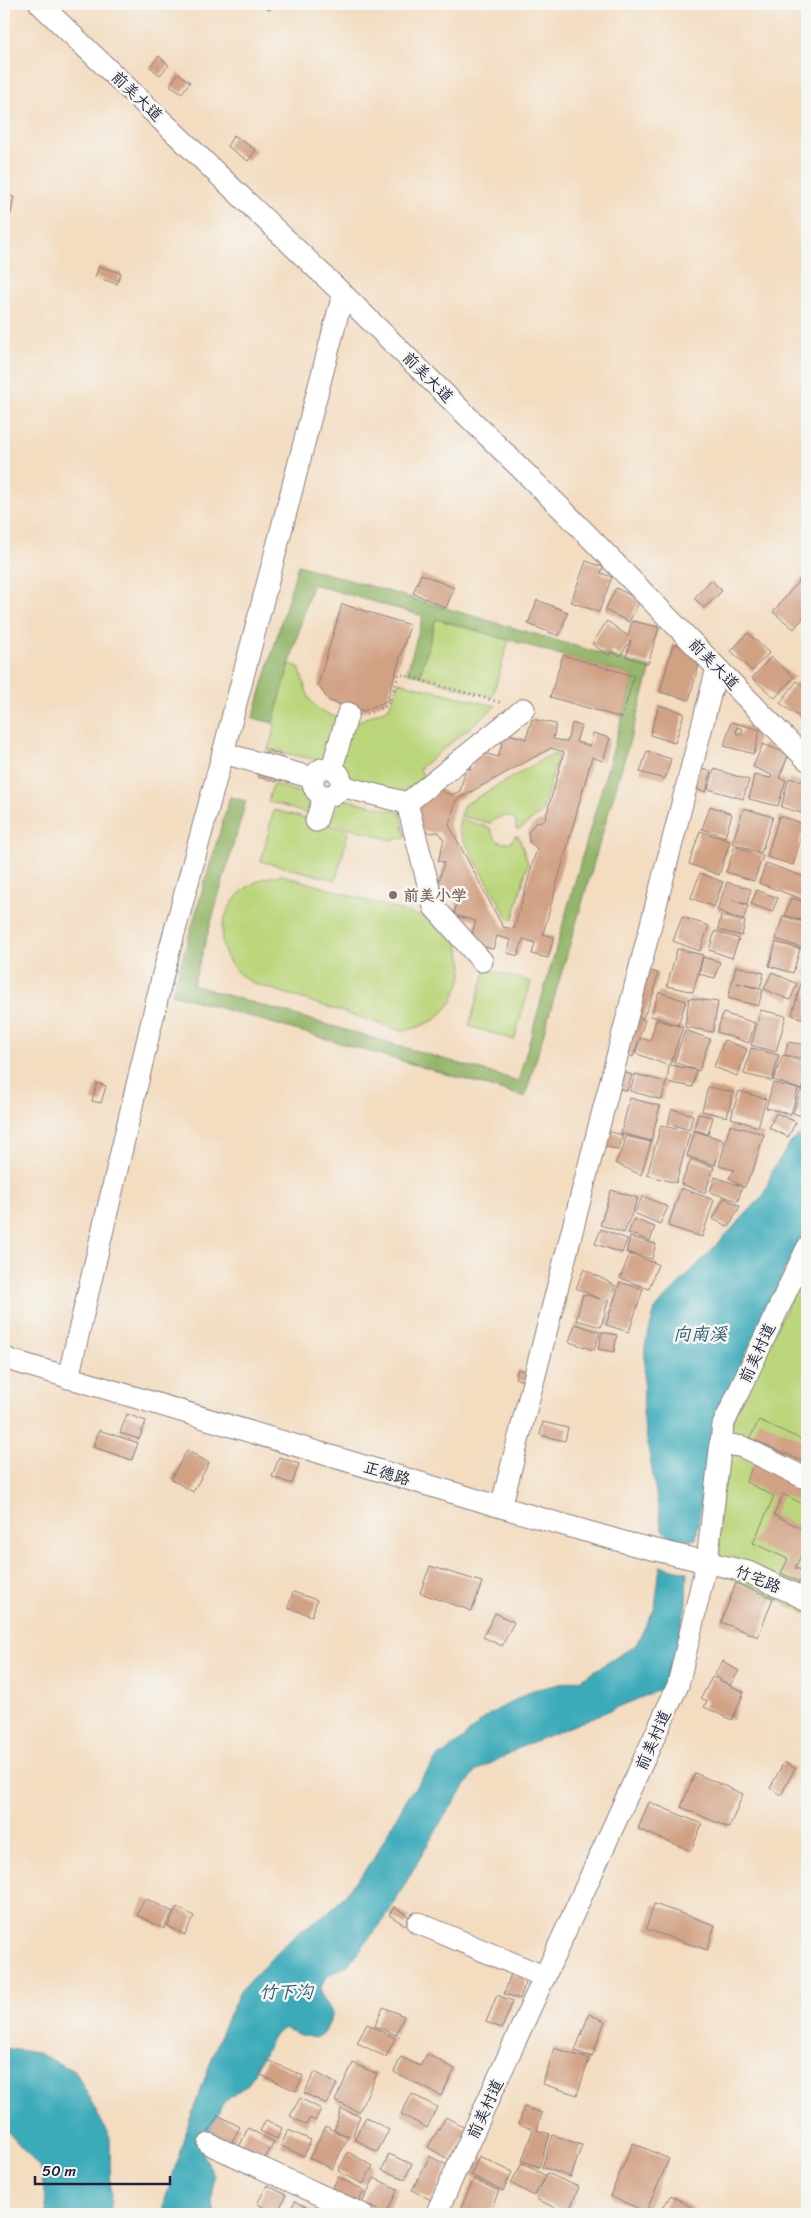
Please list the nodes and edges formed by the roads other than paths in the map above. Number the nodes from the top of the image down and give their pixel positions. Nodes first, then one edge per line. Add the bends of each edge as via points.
1 (40, 4) edge
2 (343, 294) junction
3 (717, 668) junction
4 (524, 709) road end
5 (348, 713) road end
6 (223, 753) junction
7 (807, 760) edge
8 (332, 783) junction
9 (407, 803) junction
10 (316, 821) dead end
11 (482, 961) dead end
12 (807, 1248) edge
13 (4, 1358) edge
14 (68, 1378) junction
15 (720, 1443) junction
16 (807, 1479) edge
17 (501, 1507) junction
18 (707, 1561) junction
19 (807, 1600) edge
20 (418, 1923) dead end
21 (545, 1976) junction
22 (209, 2144) dead end
23 (362, 2214) edge
24 (436, 2214) edge

1 - 2 street, 前美大道
2 - 3 street, 前美大道 via 565,512
2 - 6 street
3 - 7 street, 前美大道
3 - 17 street
4 - 9 street
5 - 8 street
6 - 8 street via 313,778 314,789
6 - 14 street via 163,974
8 - 9 street
8 - 10 street
9 - 11 street via 434,907
12 - 15 street, 前美村道 via 723,1425
13 - 14 street, 正德路
14 - 17 street, 正德路
15 - 16 street via 743,1447
15 - 18 street, 前美村道
17 - 18 street, 正德路 via 631,1544
18 - 19 street, 竹宅路 via 748,1572
18 - 21 street, 前美村道 via 678,1685
20 - 21 street
21 - 24 street, 前美村道
22 - 23 street

